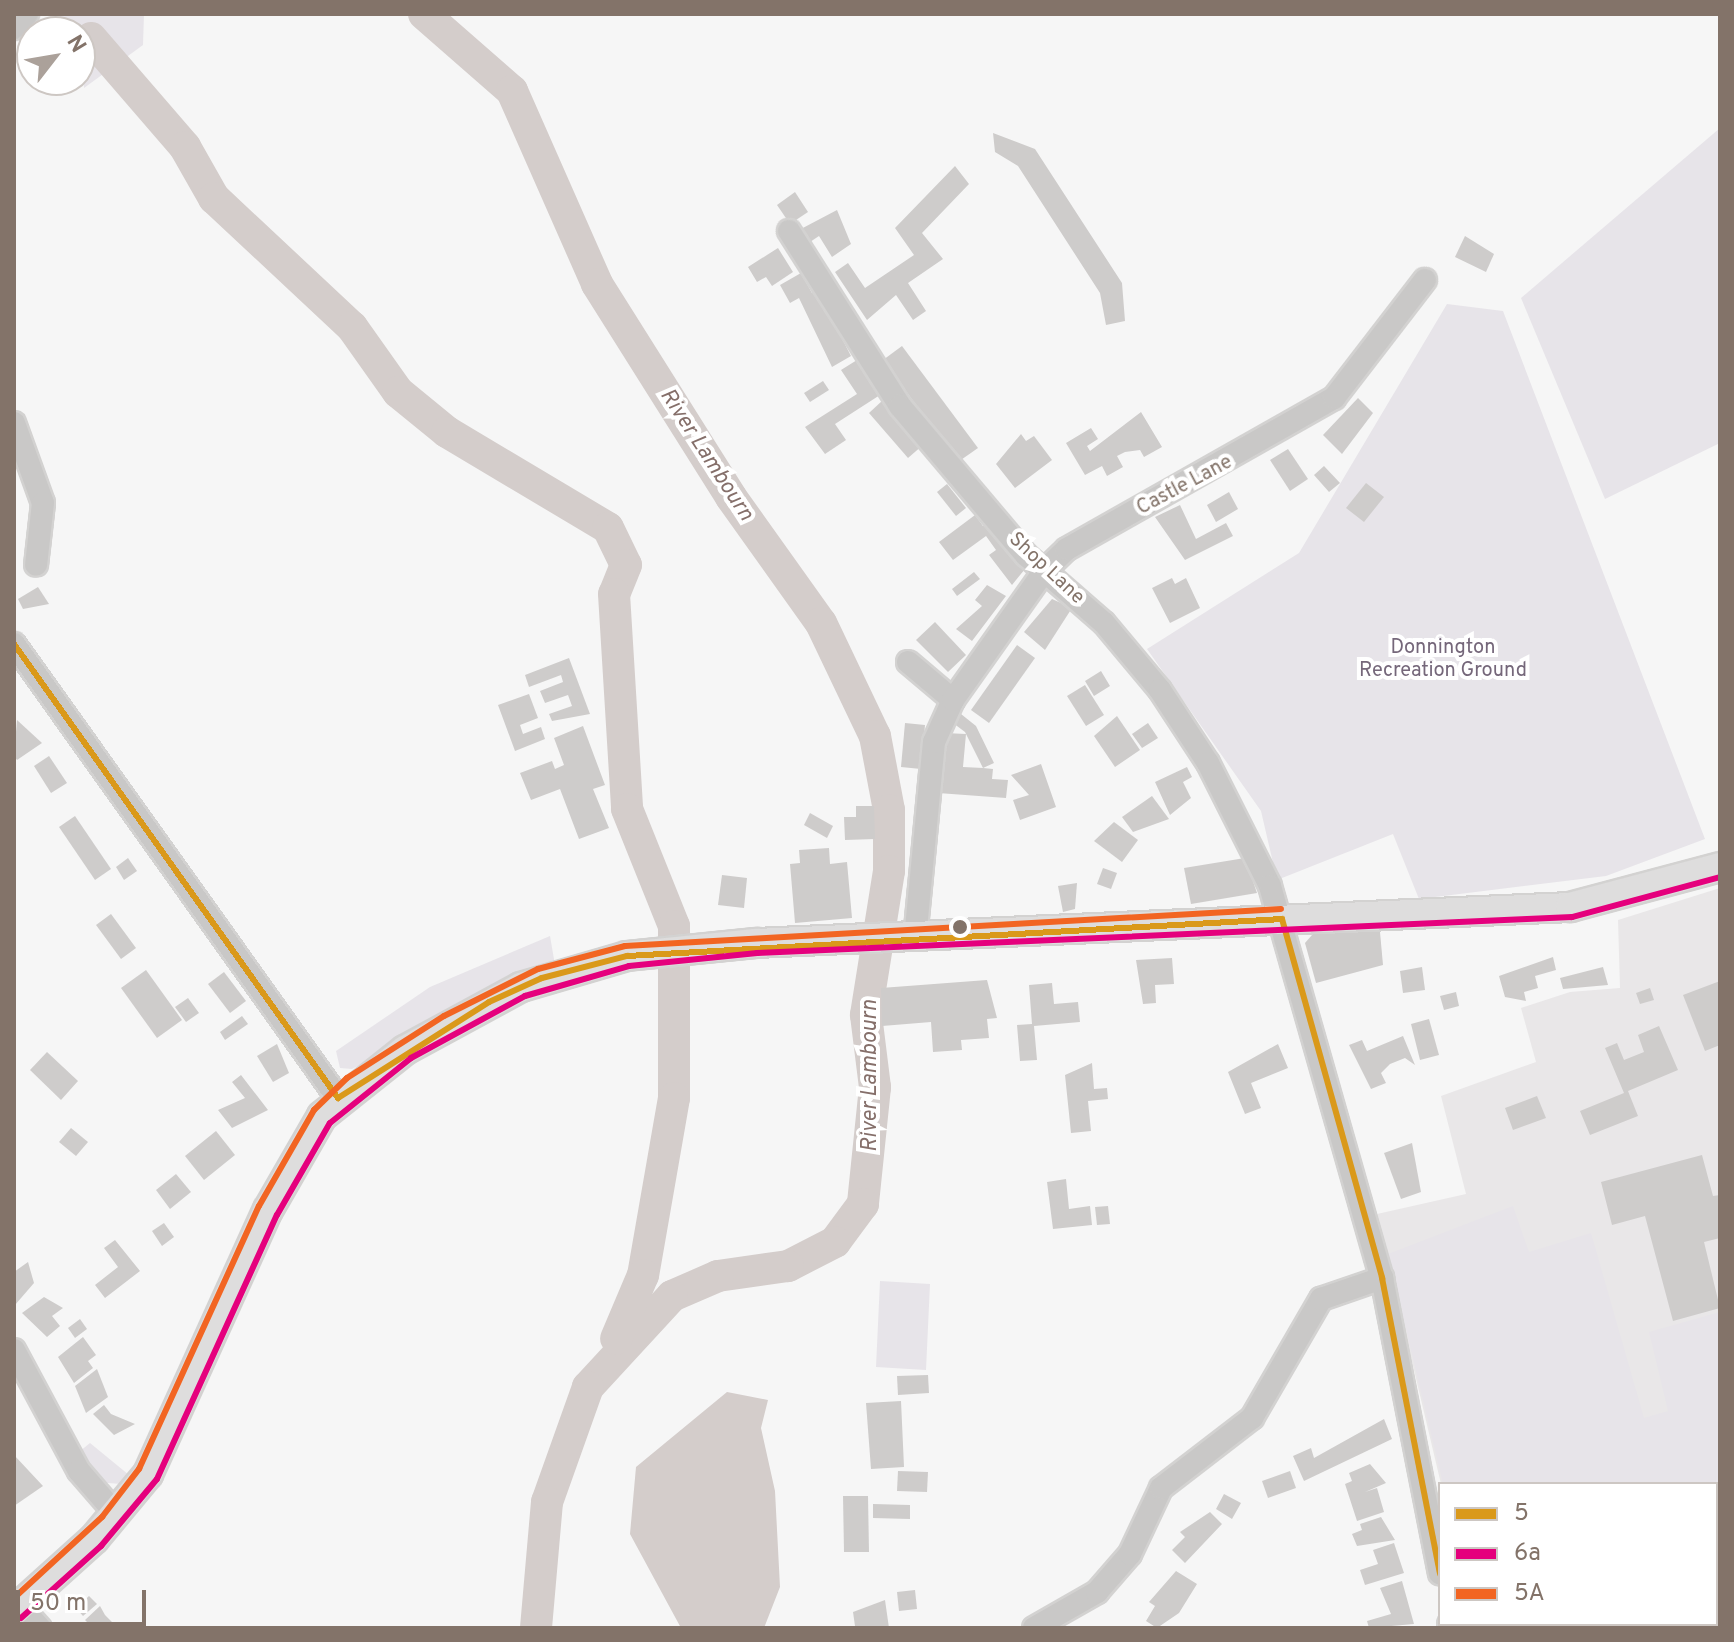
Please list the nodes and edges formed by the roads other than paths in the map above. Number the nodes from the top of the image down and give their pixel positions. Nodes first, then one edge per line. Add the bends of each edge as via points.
1 (27, 14) edge
2 (14, 28) edge
3 (789, 231) dead end
4 (1425, 280) dead end
5 (14, 423) edge
6 (36, 565) dead end
7 (1045, 570) junction
8 (14, 644) edge
9 (908, 662) dead end
10 (953, 700) junction
11 (1720, 867) edge
12 (1282, 919) junction
13 (892, 940) junction
14 (338, 1098) junction
15 (1382, 1278) junction
16 (14, 1350) edge
17 (117, 1515) junction
18 (1438, 1563) edge
19 (17, 1609) edge
20 (40, 1628) edge
21 (1034, 1628) edge

1 - 2 street
3 - 7 street, Shop Lane via 900,406
4 - 7 street, Castle Lane via 1334,398 1067,549
5 - 6 street via 43,503
7 - 10 street, Castle Lane
7 - 12 street, Shop Lane via 1130,650 1160,690 1208,763
8 - 14 street
9 - 10 street
10 - 13 street, Castle Lane via 934,742
11 - 12 main road via 1596,904
12 - 13 main road
12 - 15 street, Shop Lane
13 - 14 main road via 691,948 627,956 552,975 489,1002
14 - 17 main road via 268,1210 162,1451
15 - 18 street, Shop Lane
15 - 21 street via 1321,1299 1252,1418 1161,1488 1130,1554 1097,1592
16 - 17 street via 79,1471
17 - 19 main road
19 - 20 street

